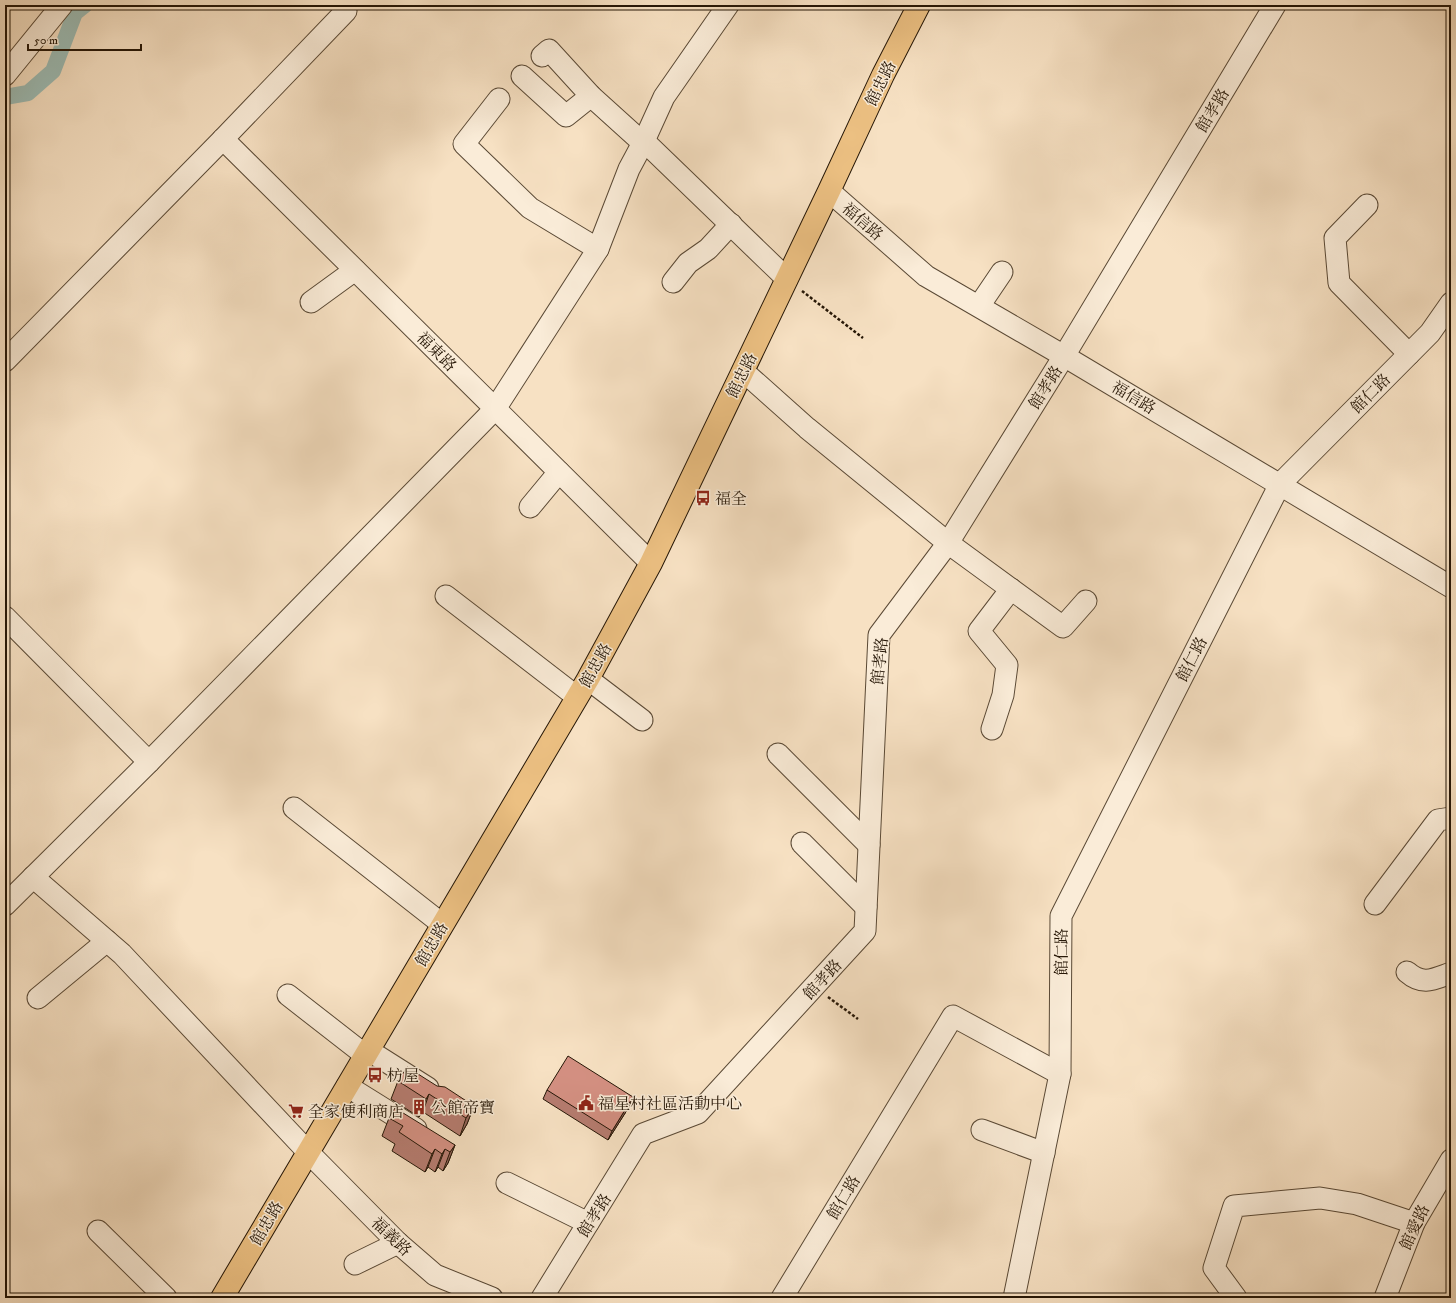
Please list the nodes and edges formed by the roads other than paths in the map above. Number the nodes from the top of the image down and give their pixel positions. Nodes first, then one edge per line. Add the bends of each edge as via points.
1 (62, 5) edge
2 (345, 5) edge
3 (728, 5) edge
4 (919, 5) edge
5 (1275, 5) edge
6 (542, 56) dead end
7 (5, 75) edge
8 (522, 76) dead end
9 (591, 96) junction
10 (499, 99) dead end
11 (223, 139) junction
12 (644, 142) junction
13 (829, 192) junction
14 (1367, 205) dead end
15 (730, 224) junction
16 (598, 249) junction
17 (355, 270) junction
18 (1002, 272) dead end
19 (787, 279) junction
20 (673, 282) dead end
21 (312, 302) dead end
22 (1451, 303) edge
23 (979, 306) junction
24 (1409, 354) junction
25 (1064, 356) junction
26 (5, 361) edge
27 (743, 371) junction
28 (496, 409) junction
29 (559, 472) junction
30 (1280, 484) junction
31 (530, 507) dead end
32 (948, 543) junction
33 (651, 563) junction
34 (1451, 587) edge
35 (1011, 589) junction
36 (446, 596) dead end
37 (1086, 601) dead end
38 (5, 617) edge
39 (588, 679) junction
40 (577, 697) junction
41 (642, 720) dead end
42 (992, 729) dead end
43 (778, 754) dead end
44 (149, 762) junction
45 (294, 808) dead end
46 (1451, 818) edge
47 (802, 843) dead end
48 (869, 845) junction
49 (33, 877) junction
50 (1375, 904) dead end
51 (5, 905) edge
52 (866, 907) junction
53 (442, 924) junction
54 (107, 942) junction
55 (1407, 972) dead end
56 (1451, 973) edge
57 (288, 995) dead end
58 (38, 998) dead end
59 (367, 1053) junction
60 (1060, 1074) junction
61 (347, 1086) junction
62 (437, 1094) edge
63 (982, 1130) dead end
64 (432, 1139) edge
65 (308, 1152) junction
66 (1044, 1153) junction
67 (1451, 1160) edge
68 (507, 1183) dead end
69 (588, 1223) junction
70 (1414, 1223) junction
71 (98, 1232) dead end
72 (398, 1243) junction
73 (355, 1264) dead end
74 (166, 1298) edge
75 (222, 1298) edge
76 (492, 1298) edge
77 (542, 1298) edge
78 (782, 1298) edge
79 (1014, 1298) edge
80 (1236, 1298) edge
81 (1385, 1298) edge

1 - 7 street
2 - 11 street via 346,11
3 - 12 street via 664,97
4 - 13 main road, 館忠路 via 883,75
5 - 25 street, 館孝路
6 - 9 street via 549,50
8 - 9 street via 566,116
9 - 12 street
10 - 16 street via 464,144 530,208
11 - 17 street, 福東路
11 - 26 street
12 - 15 street
12 - 16 street via 629,168
13 - 19 main road, 館忠路
13 - 23 street, 福信路 via 926,276
14 - 24 street via 1335,238 1339,283
15 - 19 street
15 - 20 street via 708,249 688,263
16 - 28 street
17 - 21 street
17 - 28 street, 福東路
18 - 23 street
19 - 27 main road, 館忠路
22 - 24 street, 館仁路 via 1430,333
23 - 25 street, 福信路
24 - 30 street, 館仁路
25 - 30 street, 福信路
25 - 32 street, 館孝路
27 - 32 street via 807,428
27 - 33 main road, 館忠路
28 - 29 street, 福東路
28 - 44 street
29 - 31 street
29 - 33 street, 福東路
30 - 34 street, 福信路
30 - 60 street, 館仁路 via 1061,916
32 - 35 street
32 - 48 street, 館孝路 via 879,634
33 - 39 main road, 館忠路
35 - 37 street via 1063,627
35 - 42 street via 979,631 1007,665 1003,695
36 - 40 street
38 - 44 street
39 - 40 main road, 館忠路
39 - 41 street
40 - 53 main road, 館忠路
43 - 48 street
44 - 49 street
45 - 53 street
46 - 50 street via 1438,820
47 - 52 street
48 - 52 street, 館孝路
49 - 51 street
49 - 54 street, 福義路
52 - 69 street, 館孝路 via 865,931 698,1113 643,1134
53 - 59 main road, 館忠路
54 - 58 street
54 - 65 street, 福義路 via 122,954
55 - 56 street via 1414,978 1426,981
57 - 59 street
59 - 61 main road, 館忠路
59 - 62 street
60 - 66 street, 館仁路
60 - 78 street, 館仁路 via 953,1016
61 - 64 street
61 - 65 main road, 館忠路
63 - 66 street
65 - 72 street, 福義路
65 - 75 main road, 館忠路
66 - 79 street, 館仁路
67 - 70 street, 館愛路
68 - 69 street
69 - 77 street, 館孝路
70 - 80 street via 1357,1204 1320,1198 1234,1206 1214,1268
70 - 81 street, 館愛路
71 - 74 street
72 - 73 street
72 - 76 street, 福義路 via 435,1275

